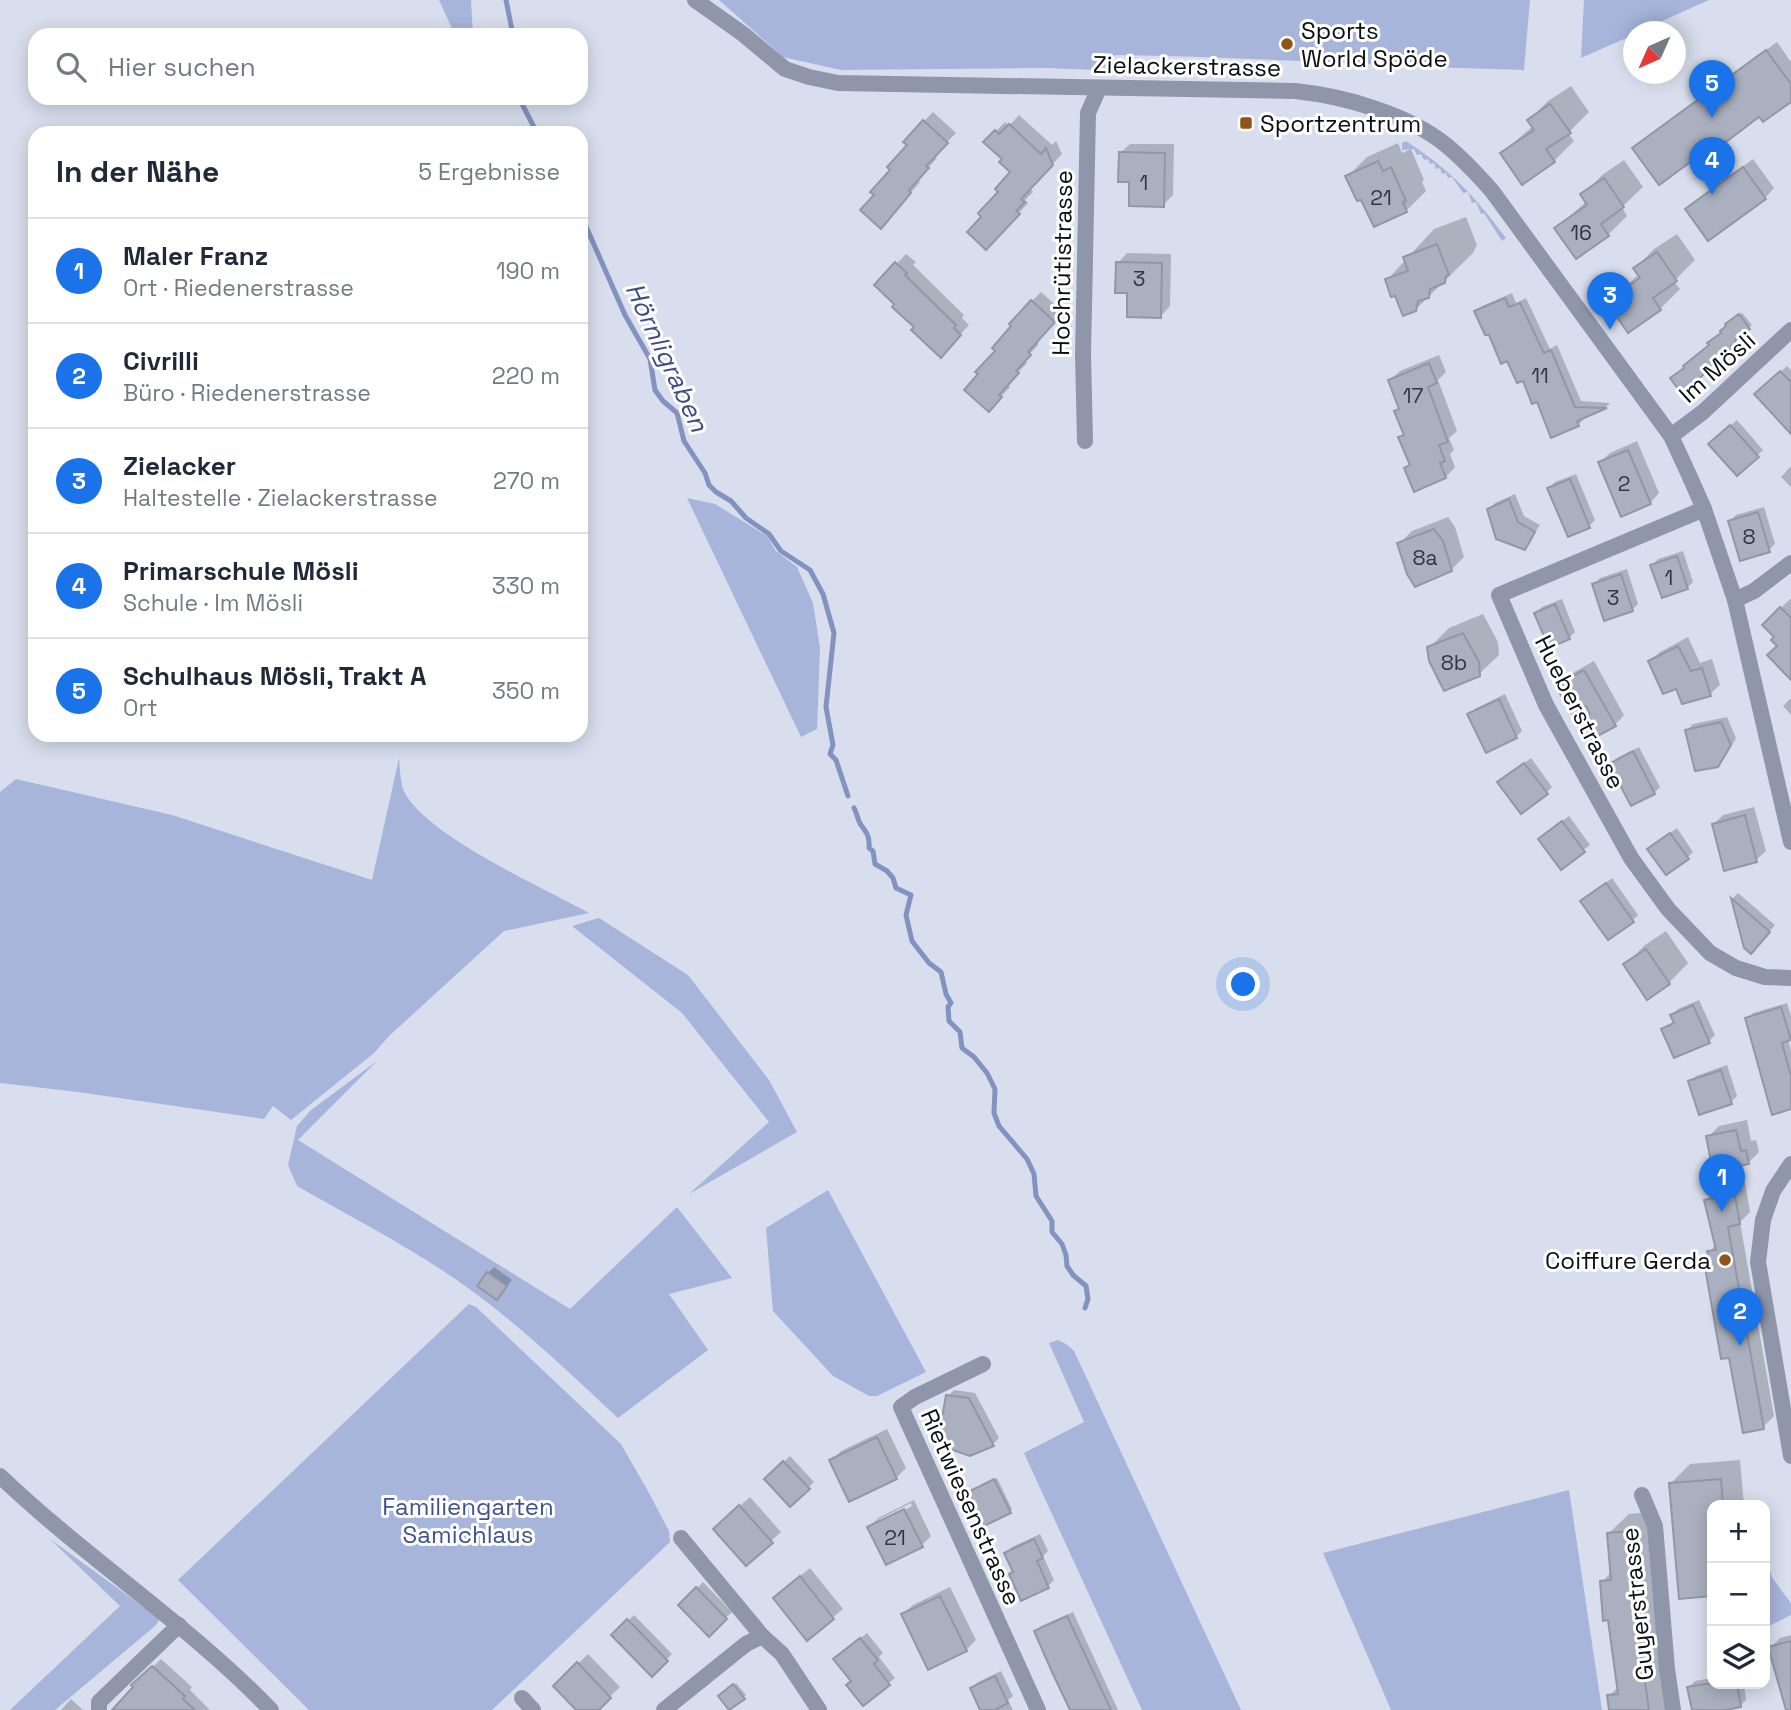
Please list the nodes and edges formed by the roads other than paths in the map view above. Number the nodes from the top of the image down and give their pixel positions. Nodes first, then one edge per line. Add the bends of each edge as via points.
1 (695, 0) edge
2 (1098, 88) junction
3 (1791, 330) edge
4 (1671, 436) junction
5 (1085, 441) dead end
6 (1704, 509) junction
7 (1791, 563) edge
8 (1735, 600) junction
9 (1784, 776) edge
10 (1791, 842) edge
11 (1791, 978) edge
12 (1791, 1164) edge
13 (982, 1364) dead end
14 (1791, 1457) edge
15 (0, 1476) edge
16 (1642, 1494) dead end
17 (681, 1538) dead end
18 (178, 1625) junction
19 (762, 1636) junction
20 (99, 1710) edge
21 (271, 1710) edge
22 (664, 1710) edge
23 (819, 1710) edge
24 (1038, 1710) edge
25 (1673, 1710) edge

1 - 2 street, Zielackerstrasse via 785,69 808,77 838,83
2 - 4 street, Zielackerstrasse via 1325,94 1403,120 1444,143 1492,191
2 - 5 street, Hochrütistrasse via 1088,113
3 - 4 street, Im Mösli
4 - 6 street, Zielackerstrasse
6 - 8 street, Zielackerstrasse
6 - 11 street, Hueberstrasse via 1499,595 1546,705 1631,858 1668,909 1710,953 1736,968 1765,977
7 - 8 street
8 - 9 street, Zielackerstrasse
9 - 10 street, Zielackerstrasse
12 - 14 street via 1773,1191 1763,1220 1758,1262
13 - 24 street, Rietwiesenstrasse via 901,1408
15 - 18 street
16 - 25 street, Guyerstrasse via 1655,1526
17 - 19 street
18 - 20 street via 99,1703
18 - 21 street
19 - 22 street
19 - 23 street via 782,1654

